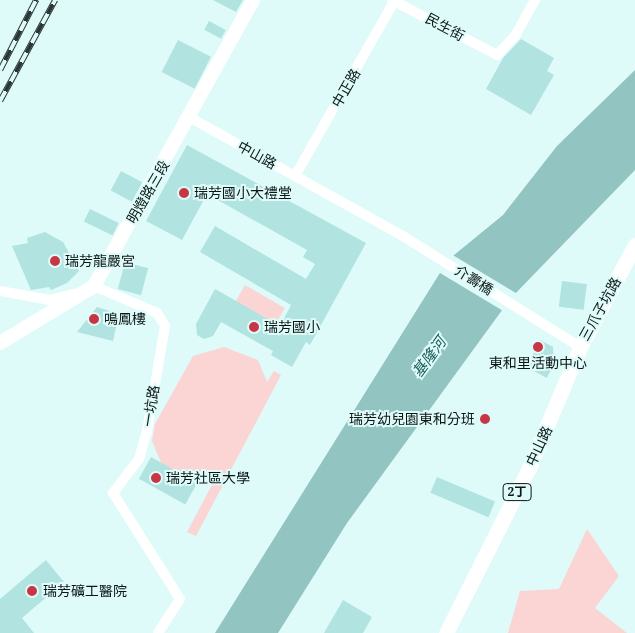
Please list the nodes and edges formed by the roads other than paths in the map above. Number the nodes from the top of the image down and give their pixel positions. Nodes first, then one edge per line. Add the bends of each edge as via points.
1 (253, 0) edge
2 (394, 0) edge
3 (535, 0) edge
4 (189, 117) junction
5 (295, 176) junction
6 (403, 236) joint
7 (635, 245) edge
8 (94, 286) junction
9 (0, 291) edge
10 (0, 343) edge
11 (580, 347) junction
12 (158, 633) edge
13 (446, 633) edge

1 - 4 street, 明燈路三段
2 - 3 street, 民生街 via 497,55 515,36
2 - 5 street, 中正路
4 - 5 street, 中山路
4 - 8 street, 明燈路三段
5 - 6 street, 中山路
6 - 11 street, 介壽橋
7 - 11 main road, 三爪子坑路 / 2丁
8 - 9 street via 50,300
8 - 10 street, 明燈路三段
8 - 12 street, 一坑路 via 157,312 165,326 142,450 113,493 180,599
11 - 13 main road, 中山路 / 2丁 via 529,468

